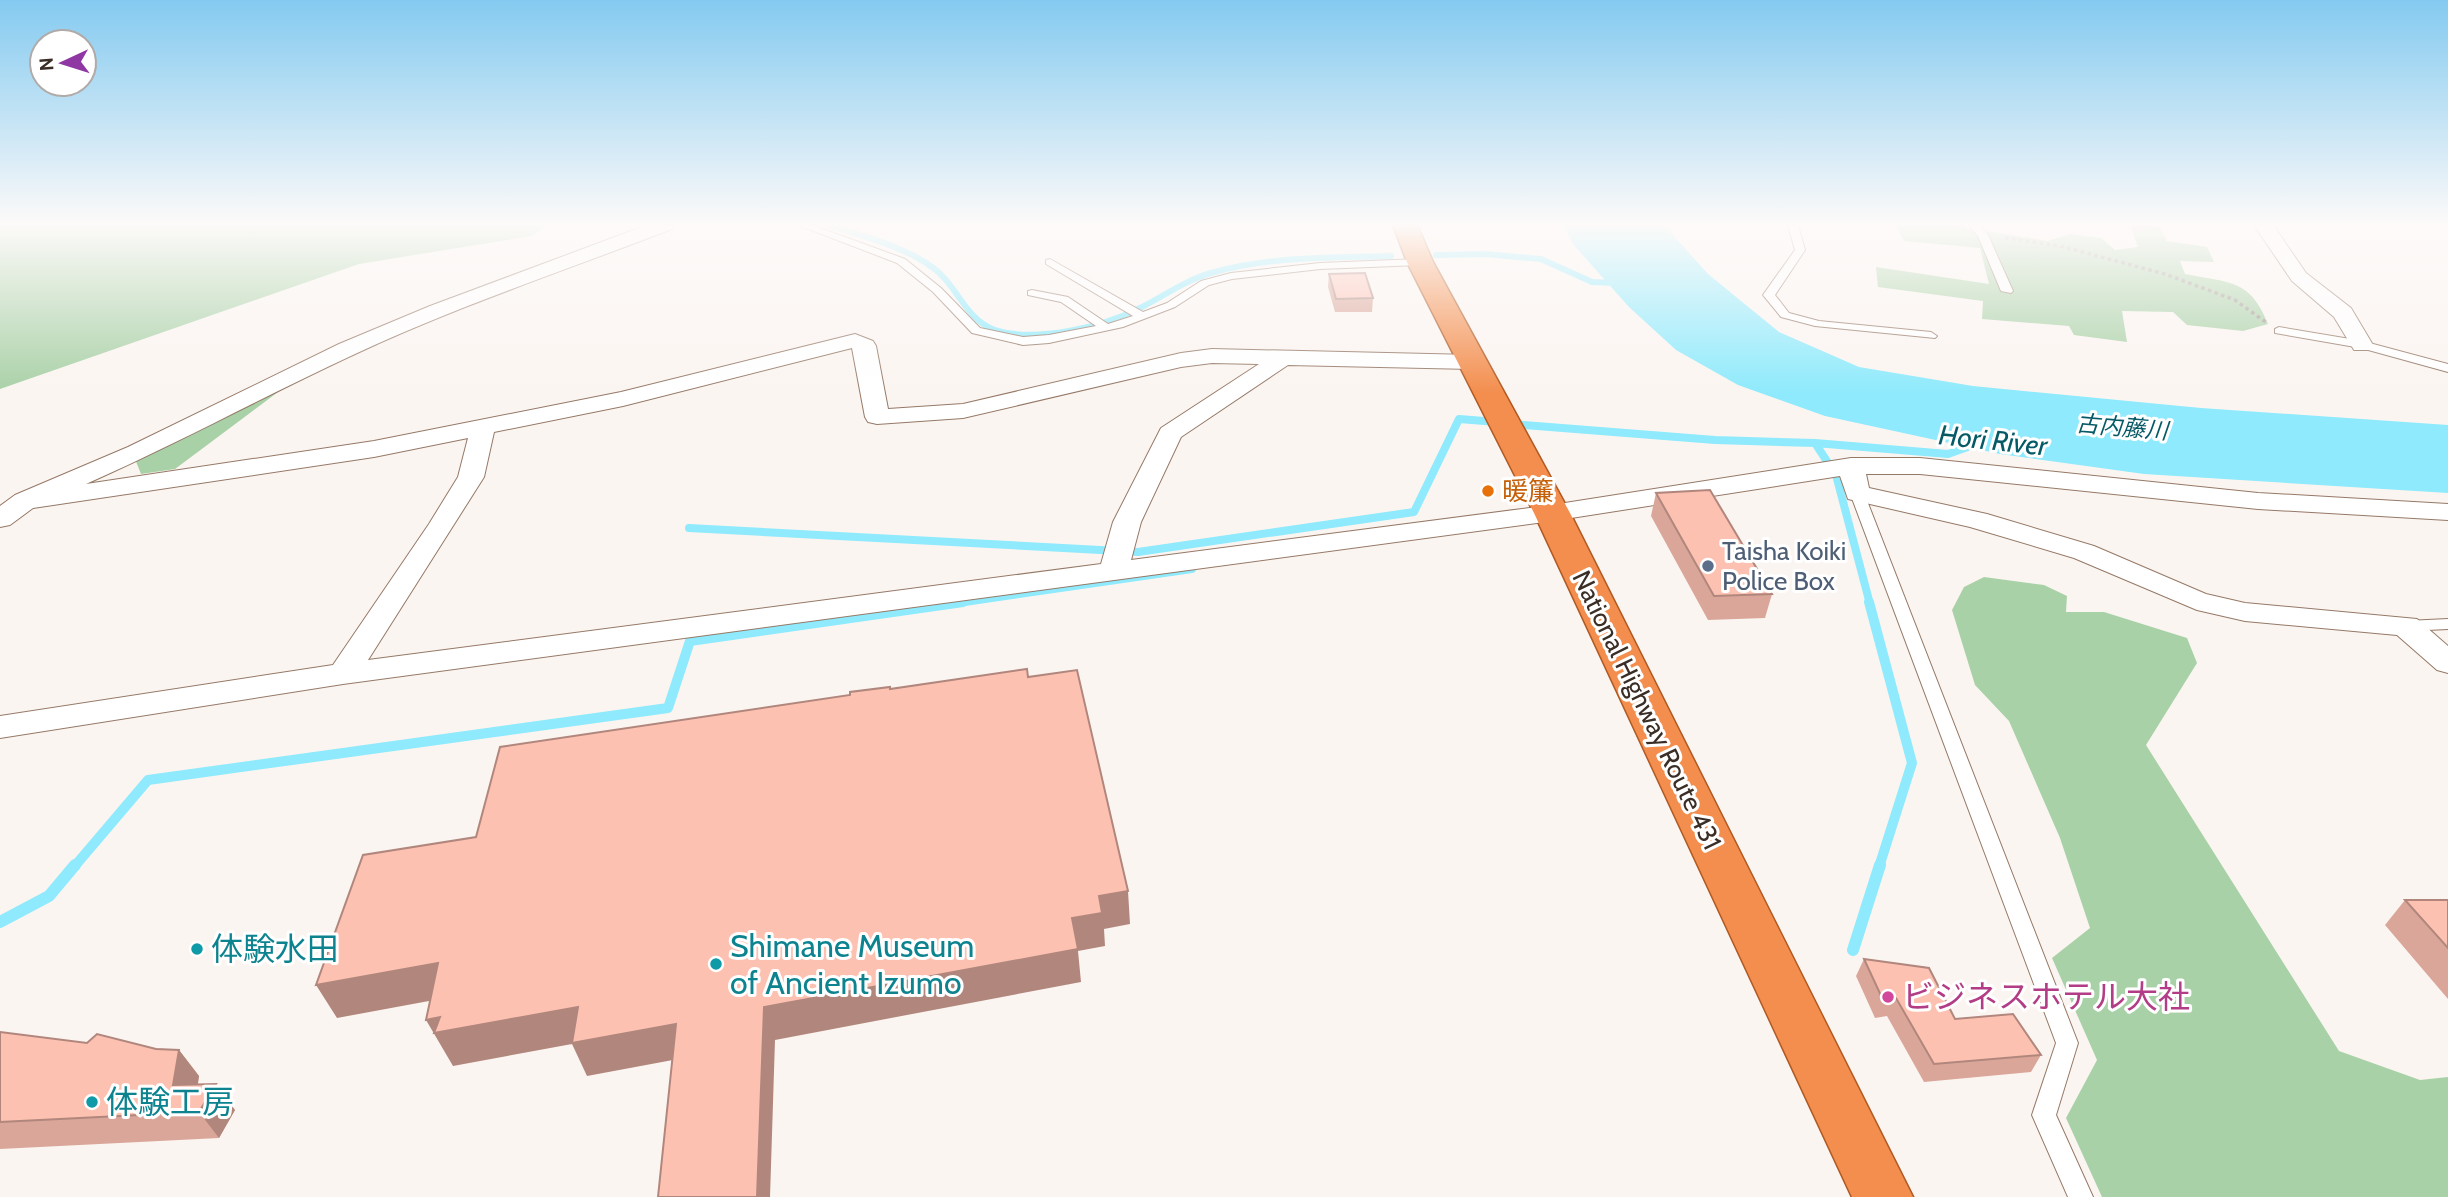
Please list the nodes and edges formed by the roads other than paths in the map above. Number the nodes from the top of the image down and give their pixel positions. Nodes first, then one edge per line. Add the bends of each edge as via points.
1 (518, 281) edge
2 (926, 281) edge
3 (1082, 281) edge
4 (1213, 281) edge
5 (1432, 281) edge
6 (1779, 281) edge
7 (2003, 281) edge
8 (2304, 281) edge
9 (2007, 291) dead end
10 (1032, 293) dead end
11 (1142, 316) junction
12 (1106, 328) junction
13 (2279, 331) road end
14 (1931, 336) dead end
15 (2362, 345) junction
16 (1283, 358) junction
17 (1472, 362) junction
18 (2448, 368) edge
19 (483, 427) junction
20 (1835, 480) junction
21 (25, 501) junction
22 (2448, 512) edge
23 (1552, 513) junction
24 (0, 519) edge
25 (1114, 570) junction
26 (2448, 624) edge
27 (2406, 626) junction
28 (2448, 663) edge
29 (343, 674) junction
30 (0, 727) edge
31 (1883, 1197) edge
32 (2081, 1197) edge

1 - 21 street via 347,349
2 - 12 lane via 976,331 1023,341
3 - 11 lane
4 - 11 lane
5 - 17 highway, National Highway Route 431
6 - 14 lane via 1769,295 1785,315 1819,324
7 - 9 lane
8 - 15 street via 2343,313
10 - 12 lane via 1073,302
11 - 12 lane
13 - 15 lane
15 - 18 lane
16 - 17 street
16 - 19 street via 1181,360 963,411 877,417 865,346 855,341 623,399
16 - 25 street via 1170,433 1127,522
17 - 23 highway, National Highway Route 431
19 - 21 street via 374,449
19 - 29 street via 471,477
20 - 22 street via 1920,466 2258,501
20 - 23 street via 1776,480
20 - 27 street via 2084,552 2197,601 2245,612
20 - 32 lane via 2067,1043 2044,1115
21 - 24 street
23 - 25 street
23 - 31 highway, National Highway Route 431
25 - 29 street
26 - 27 lane
27 - 28 street
29 - 30 street

